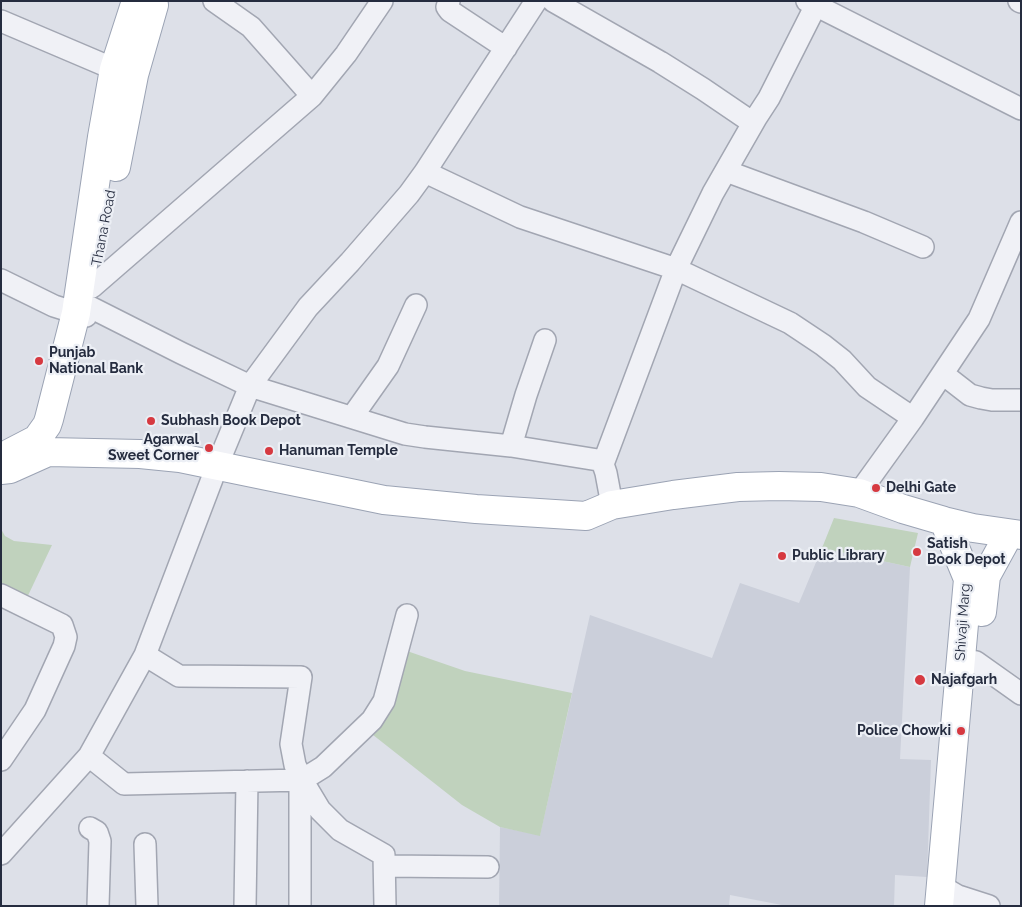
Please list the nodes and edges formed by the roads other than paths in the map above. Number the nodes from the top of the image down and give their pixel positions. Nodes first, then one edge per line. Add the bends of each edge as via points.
1 (136, 1) edge
2 (154, 1) edge
3 (214, 1) edge
4 (382, 1) edge
5 (536, 1) edge
6 (553, 1) edge
7 (445, 3) edge
8 (814, 3) edge
9 (2, 24) edge
10 (506, 48) junction
11 (124, 72) junction
12 (312, 96) junction
13 (1021, 109) edge
14 (753, 123) junction
15 (726, 171) junction
16 (425, 172) junction
17 (1021, 222) edge
18 (923, 247) dead end
19 (676, 270) junction
20 (1, 280) edge
21 (86, 305) junction
22 (416, 305) dead end
23 (545, 340) dead end
24 (943, 374) junction
25 (250, 386) junction
26 (1021, 400) edge
27 (352, 417) junction
28 (913, 418) junction
29 (43, 445) junction
30 (511, 446) junction
31 (1, 454) edge
32 (603, 464) junction
33 (217, 466) junction
34 (1, 470) edge
35 (859, 493) junction
36 (612, 505) junction
37 (944, 522) junction
38 (1015, 535) edge
39 (1, 594) edge
40 (407, 615) dead end
41 (145, 656) junction
42 (968, 661) junction
43 (1021, 694) edge
44 (89, 756) junction
45 (1, 760) edge
46 (301, 780) junction
47 (247, 781) junction
48 (90, 828) dead end
49 (145, 844) dead end
50 (1, 854) edge
51 (385, 866) junction
52 (488, 868) dead end
53 (949, 898) edge
54 (98, 906) edge
55 (147, 906) edge
56 (245, 906) edge
57 (300, 906) edge
58 (385, 906) edge
59 (989, 906) edge

1 - 11 main road
2 - 11 main road, Thana Road
3 - 12 street via 251,27
4 - 12 street
5 - 10 street
6 - 14 street via 660,62
7 - 10 street via 450,11
8 - 13 street
8 - 14 street via 769,98
9 - 11 street
10 - 16 street
11 - 21 main road, Thana Road
12 - 21 street
14 - 15 street
15 - 18 street
15 - 19 street
16 - 19 street via 520,217
16 - 25 street via 356,256 308,307
17 - 24 street via 979,319
19 - 28 street via 790,323 842,360 867,387
19 - 32 street
20 - 21 street via 54,306
21 - 25 street
21 - 29 main road, Thana Road via 64,425 61,432
22 - 27 street via 388,366
23 - 30 street
24 - 26 street via 981,398
24 - 28 street
25 - 27 street
25 - 33 street
27 - 30 street via 425,438
28 - 35 street
29 - 31 main road
29 - 33 main road via 180,458
29 - 34 main road via 19,465
30 - 32 street via 598,460
32 - 36 street
33 - 36 main road via 384,500 586,516
33 - 41 street
35 - 36 main road via 813,487 738,487
35 - 37 main road
37 - 38 main road
37 - 42 main road, Shivaji Marg via 968,579
38 - 42 main road, Shivaji Marg via 986,576
39 - 45 street via 62,625 66,637 35,710
40 - 46 street via 384,702 372,720 323,767
41 - 44 street
41 - 46 street via 179,676 301,677 291,744
42 - 43 street
42 - 53 main road, Shivaji Marg
44 - 47 street via 124,784
44 - 50 street
46 - 47 street
46 - 51 street via 320,810 340,830 384,855
46 - 57 street
47 - 56 street
48 - 54 street via 100,841
49 - 55 street
51 - 52 street
51 - 58 street
53 - 59 street

